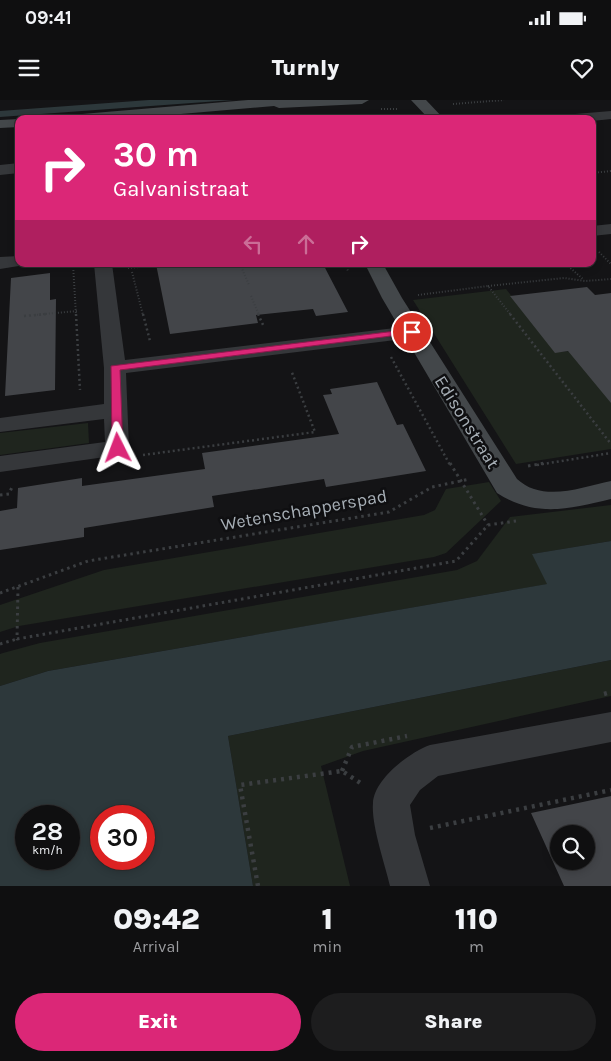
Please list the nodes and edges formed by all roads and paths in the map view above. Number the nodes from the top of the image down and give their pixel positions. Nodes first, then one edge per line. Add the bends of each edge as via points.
1 (297, 100) edge
2 (362, 100) edge
3 (418, 100) edge
4 (244, 105) junction
5 (120, 115) edge
6 (433, 115) edge
7 (611, 115) edge
8 (596, 116) edge
9 (15, 123) edge
10 (0, 124) edge
11 (15, 168) edge
12 (0, 170) edge
13 (611, 171) edge
14 (596, 173) edge
15 (611, 229) edge
16 (596, 231) edge
17 (599, 252) dead end
18 (15, 262) edge
19 (0, 263) edge
20 (611, 264) edge
21 (73, 267) edge
22 (104, 267) edge
23 (131, 267) edge
24 (241, 267) edge
25 (375, 267) edge
26 (569, 267) edge
27 (611, 279) edge
28 (585, 281) junction
29 (249, 285) dead end
30 (488, 286) dead end
31 (251, 296) dead end
32 (412, 332) junction
33 (272, 349) junction
34 (157, 363) junction
35 (290, 367) dead end
36 (115, 368) junction
37 (80, 399) dead end
38 (116, 410) junction
39 (0, 425) edge
40 (118, 448) junction
41 (611, 453) edge
42 (0, 464) edge
43 (497, 471) junction
44 (611, 490) edge
45 (558, 500) junction
46 (18, 587) junction
47 (0, 593) edge
48 (17, 639) junction
49 (0, 644) edge
50 (611, 727) edge
51 (611, 790) edge
52 (393, 818) junction
53 (258, 886) edge
54 (410, 886) edge

1 - 4 main road
2 - 4 main road
3 - 6 main road
4 - 5 main road
7 - 8 street
9 - 10 main road
11 - 12 street
13 - 14 path
15 - 16 street
17 - 20 path
18 - 19 street
21 - 37 path
22 - 36 street
23 - 34 path
24 - 29 path
25 - 32 main road, Edisonstraat
26 - 28 path
27 - 28 path
28 - 30 path via 564,278
31 - 33 path
32 - 33 street
32 - 43 main road, Edisonstraat
33 - 34 street
34 - 36 street
35 - 40 path via 315,432 118,458
36 - 38 street
38 - 39 street
38 - 40 street
40 - 42 street
41 - 43 path, Wetenschapperspad
43 - 45 main road, Edisonstraat via 507,486 524,496
43 - 46 path, Wetenschapperspad via 432,487 389,512 88,561
44 - 45 main road, Edisonstraat
45 - 48 path via 552,515 488,525 456,562
46 - 47 path, Wetenschapperspad
46 - 48 path
48 - 49 path
50 - 52 street via 430,761 407,778
51 - 52 path
52 - 53 path via 342,770 240,785
52 - 54 street

